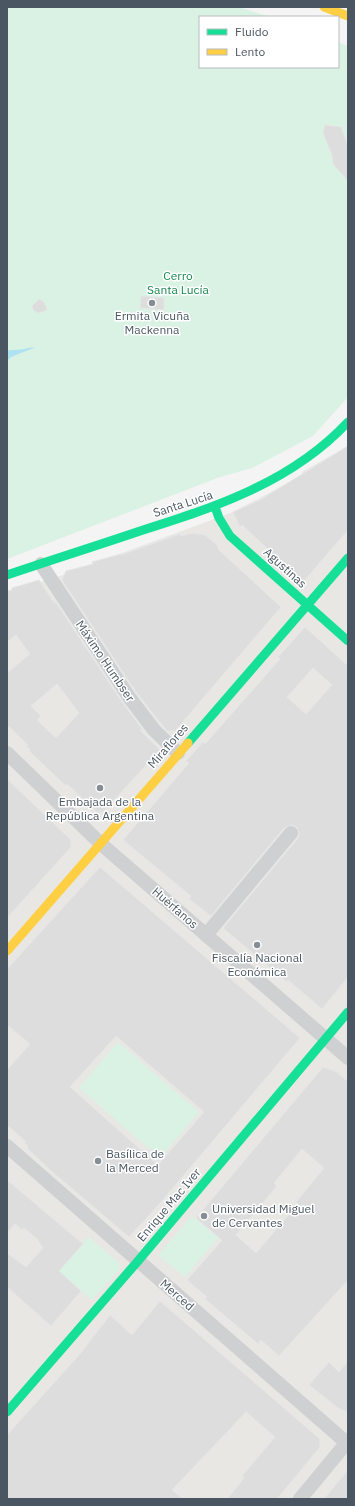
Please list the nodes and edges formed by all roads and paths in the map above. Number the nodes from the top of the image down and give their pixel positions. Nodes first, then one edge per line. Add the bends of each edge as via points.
1 (324, 7) edge
2 (348, 16) edge
3 (348, 422) edge
4 (215, 507) junction
5 (348, 558) edge
6 (41, 564) junction
7 (7, 575) edge
8 (307, 604) junction
9 (348, 641) edge
10 (178, 752) junction
11 (7, 753) edge
12 (291, 833) dead end
13 (100, 843) junction
14 (206, 935) junction
15 (7, 951) edge
16 (348, 1012) edge
17 (325, 1038) junction
18 (348, 1058) edge
19 (7, 1146) edge
20 (138, 1261) junction
21 (7, 1412) edge
22 (348, 1443) edge
23 (300, 1499) edge

1 - 2 street
3 - 4 street, Santa Lucía via 334,437 305,459 254,490
4 - 6 street, Santa Lucía
4 - 8 street, Agustinas via 230,536
5 - 8 street, Miraflores
6 - 7 street, Santa Lucía
6 - 10 street, Máximo Humbser via 129,697 154,730
8 - 9 street, Agustinas
8 - 10 street, Miraflores
10 - 13 street, Miraflores
11 - 13 street, Huérfanos
12 - 14 street
13 - 14 street, Huérfanos
13 - 15 street, Miraflores
14 - 17 street, Huérfanos
16 - 17 street, Enrique Mac Iver
17 - 18 street, Huérfanos
17 - 20 street, Enrique Mac Iver
19 - 20 street, Merced
20 - 21 street, Enrique Mac Iver
20 - 22 street, Merced
22 - 23 street

